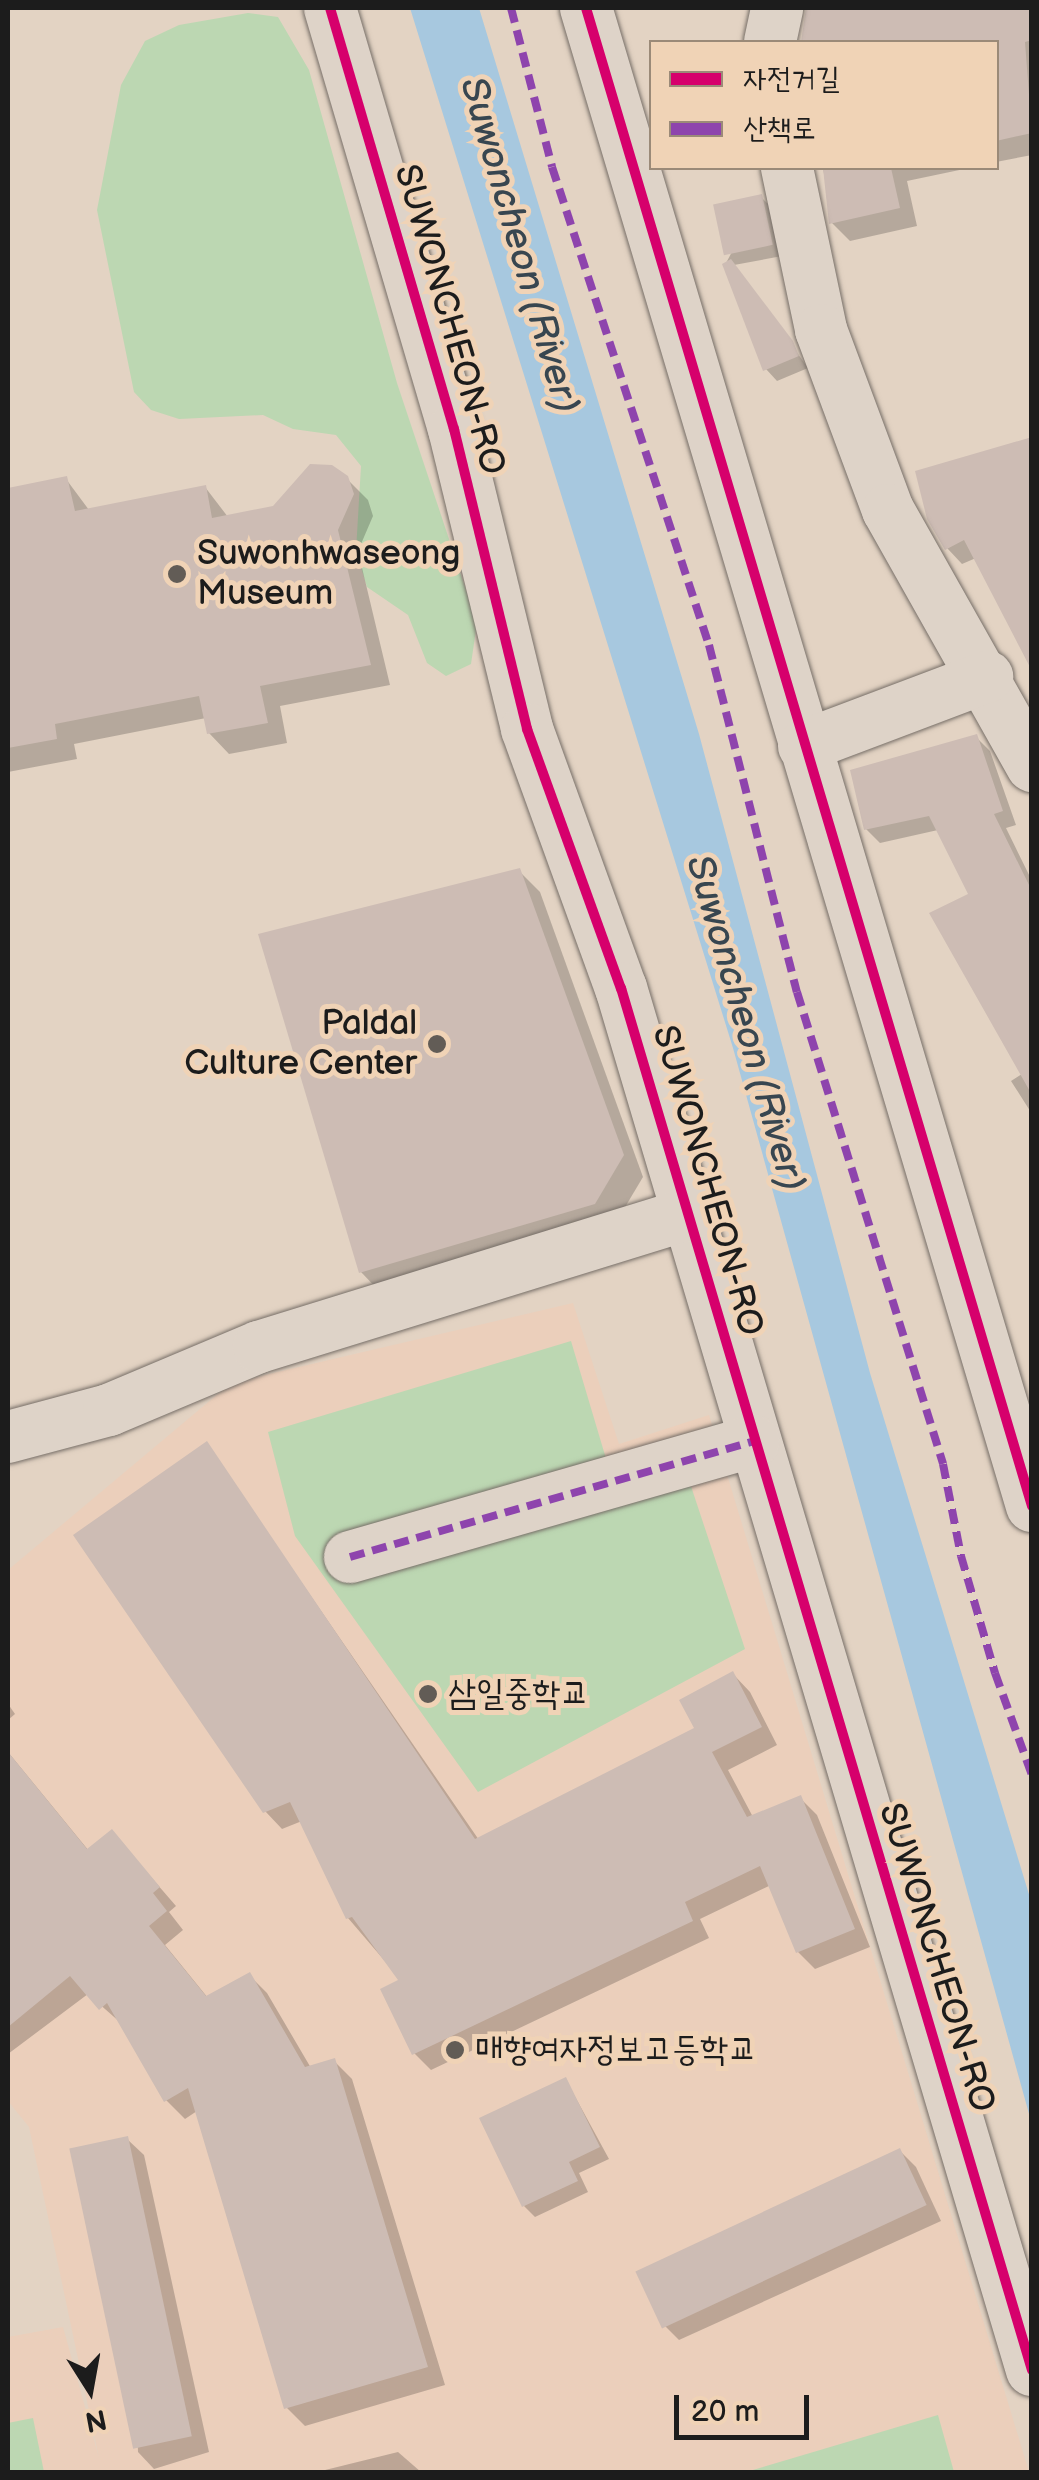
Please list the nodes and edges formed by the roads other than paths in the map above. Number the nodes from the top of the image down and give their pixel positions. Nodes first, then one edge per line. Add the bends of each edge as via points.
1 (330, 8) edge
2 (586, 8) edge
3 (777, 8) edge
4 (770, 40) edge
5 (786, 170) edge
6 (986, 678) junction
7 (804, 746) junction
8 (1032, 766) edge
9 (690, 1214) junction
10 (8, 1437) edge
11 (754, 1441) junction
12 (1032, 1506) edge
13 (350, 1557) dead end
14 (1032, 2370) edge

1 - 9 street, SUWONCHEON-RO via 454,430 527,729 622,988
2 - 7 street
3 - 4 street
5 - 6 street via 821,330 888,510
6 - 7 street
6 - 8 street
7 - 12 street
9 - 10 street via 259,1348 109,1410
9 - 11 street, SUWONCHEON-RO
11 - 13 street
11 - 14 street, SUWONCHEON-RO

